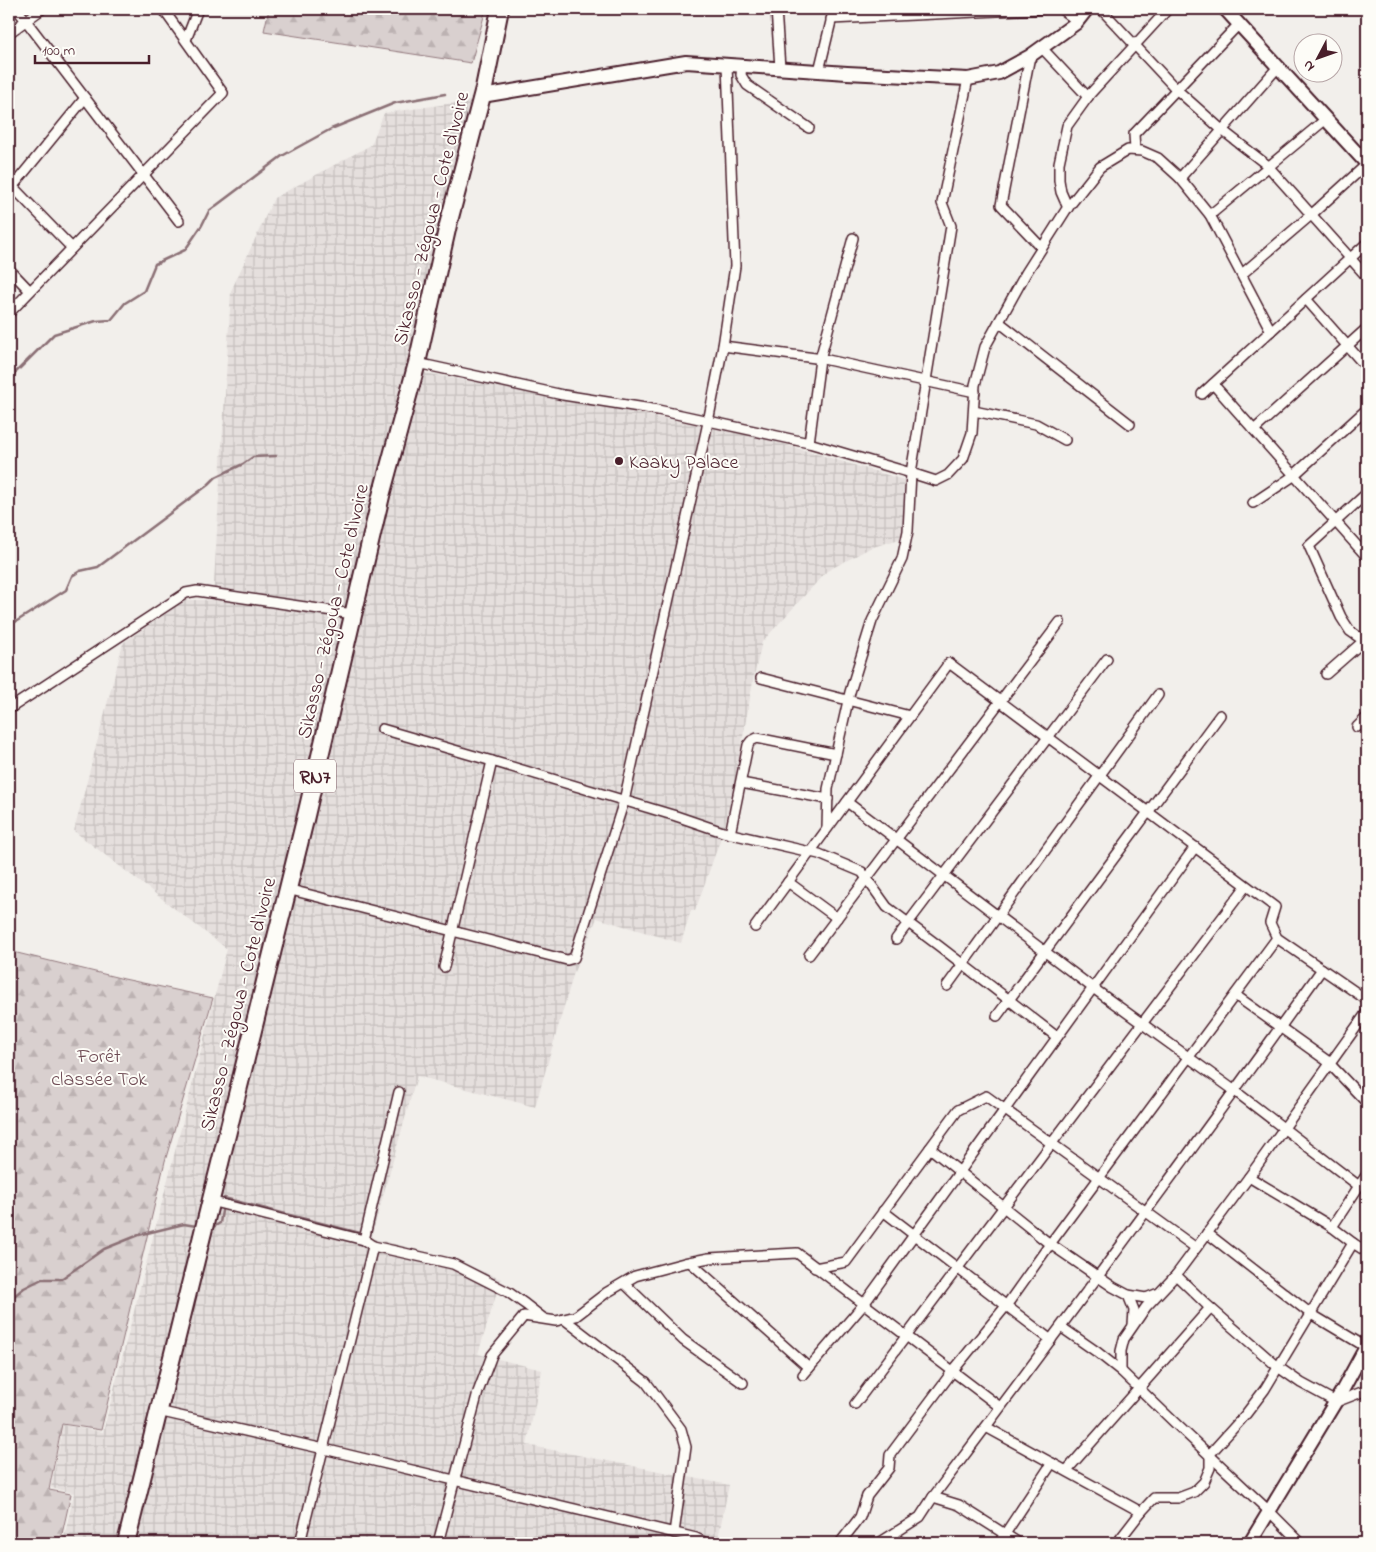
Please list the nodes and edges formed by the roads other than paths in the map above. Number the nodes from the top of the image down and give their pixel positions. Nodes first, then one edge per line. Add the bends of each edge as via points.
1 (17, 9) edge
2 (42, 9) edge
3 (164, 9) edge
4 (198, 9) edge
5 (500, 9) edge
6 (776, 9) edge
7 (834, 9) edge
8 (1042, 9) edge
9 (1062, 9) edge
10 (1087, 9) edge
11 (1100, 9) edge
12 (1168, 9) edge
13 (1225, 9) edge
14 (831, 19) junction
15 (26, 20) junction
16 (1078, 21) junction
17 (1239, 24) junction
18 (9, 33) edge
19 (186, 40) junction
20 (1135, 45) junction
21 (1042, 48) junction
22 (1030, 56) junction
23 (727, 65) junction
24 (742, 66) junction
25 (1278, 67) junction
26 (780, 68) junction
27 (819, 71) junction
28 (968, 79) junction
29 (1176, 90) junction
30 (482, 96) junction
31 (1088, 96) junction
32 (85, 98) junction
33 (1326, 119) junction
34 (809, 128) dead end
35 (1222, 130) junction
36 (1135, 150) junction
37 (1367, 164) edge
38 (1268, 167) junction
39 (144, 175) junction
40 (1180, 178) junction
41 (10, 187) edge
42 (1068, 208) junction
43 (1210, 215) junction
44 (1311, 215) junction
45 (179, 221) dead end
46 (853, 238) dead end
47 (1367, 243) edge
48 (1040, 247) junction
49 (72, 248) junction
50 (1350, 258) junction
51 (9, 269) edge
52 (1242, 274) junction
53 (1367, 277) edge
54 (30, 291) junction
55 (1306, 299) junction
56 (9, 313) edge
57 (999, 322) junction
58 (1367, 328) edge
59 (1271, 330) junction
60 (724, 346) junction
61 (1348, 346) junction
62 (820, 358) junction
63 (417, 363) junction
64 (1367, 368) edge
65 (926, 381) junction
66 (1213, 384) junction
67 (975, 392) junction
68 (1202, 394) dead end
69 (1367, 409) edge
70 (974, 411) junction
71 (708, 421) junction
72 (1130, 424) dead end
73 (1254, 430) junction
74 (1065, 440) dead end
75 (809, 443) junction
76 (911, 473) junction
77 (1294, 475) junction
78 (1367, 493) edge
79 (1253, 503) dead end
80 (1336, 522) junction
81 (1367, 557) edge
82 (353, 614) junction
83 (1060, 622) dead end
84 (1367, 638) edge
85 (1107, 659) dead end
86 (1326, 674) dead end
87 (761, 678) dead end
88 (1158, 694) dead end
89 (848, 700) junction
90 (1000, 701) junction
91 (9, 709) edge
92 (910, 716) junction
93 (1220, 716) dead end
94 (1367, 717) edge
95 (1357, 726) dead end
96 (382, 729) dead end
97 (1048, 737) junction
98 (836, 754) junction
99 (492, 761) junction
100 (1099, 775) junction
101 (741, 783) junction
102 (828, 799) junction
103 (624, 800) junction
104 (847, 802) junction
105 (1148, 812) junction
106 (828, 828) junction
107 (730, 834) junction
108 (897, 839) junction
109 (1195, 847) junction
110 (810, 852) junction
111 (944, 875) junction
112 (867, 879) junction
113 (788, 882) junction
114 (1246, 886) junction
115 (287, 889) junction
116 (998, 915) junction
117 (837, 918) junction
118 (908, 923) junction
119 (755, 927) dead end
120 (453, 931) junction
121 (1278, 938) junction
122 (896, 939) dead end
123 (1045, 950) junction
124 (809, 955) dead end
125 (962, 964) junction
126 (444, 966) dead end
127 (1322, 969) junction
128 (947, 986) dead end
129 (1093, 988) junction
130 (1235, 995) junction
131 (1009, 999) junction
132 (1367, 1000) edge
133 (1367, 1012) edge
134 (997, 1016) dead end
135 (1142, 1024) junction
136 (1280, 1027) junction
137 (1057, 1037) junction
138 (1188, 1058) junction
139 (1330, 1064) junction
140 (1234, 1091) junction
141 (399, 1092) dead end
142 (1367, 1104) edge
143 (1005, 1109) junction
144 (1284, 1129) junction
145 (1052, 1143) junction
146 (930, 1148) junction
147 (959, 1172) junction
148 (1367, 1174) edge
149 (1249, 1177) junction
150 (1099, 1178) junction
151 (1358, 1186) junction
152 (210, 1201) junction
153 (1004, 1206) junction
154 (883, 1211) junction
155 (1146, 1211) junction
156 (1332, 1227) junction
157 (1207, 1233) junction
158 (914, 1234) junction
159 (364, 1240) junction
160 (1353, 1243) junction
161 (1050, 1244) junction
162 (373, 1246) junction
163 (1196, 1248) junction
164 (1367, 1252) edge
165 (690, 1262) junction
166 (815, 1268) junction
167 (957, 1268) junction
168 (1176, 1275) junction
169 (1099, 1276) junction
170 (624, 1283) junction
171 (1159, 1293) junction
172 (1128, 1295) junction
173 (864, 1304) junction
174 (1006, 1306) junction
175 (1210, 1308) junction
176 (1310, 1314) junction
177 (544, 1319) junction
178 (564, 1319) junction
179 (1133, 1326) junction
180 (1061, 1327) junction
181 (906, 1336) junction
182 (1051, 1340) junction
183 (1367, 1346) edge
184 (1278, 1367) junction
185 (1121, 1371) junction
186 (952, 1372) junction
187 (743, 1383) dead end
188 (1138, 1388) junction
189 (1367, 1390) edge
190 (1336, 1402) junction
191 (855, 1404) dead end
192 (1000, 1408) junction
193 (158, 1411) junction
194 (986, 1427) junction
195 (324, 1449) junction
196 (1210, 1454) junction
197 (1052, 1463) junction
198 (1066, 1470) junction
199 (454, 1481) junction
200 (932, 1498) junction
201 (1141, 1512) junction
202 (1270, 1512) junction
203 (674, 1533) junction
204 (1005, 1534) junction
205 (892, 1536) junction
206 (695, 1541) edge
207 (126, 1543) edge
208 (300, 1543) edge
209 (438, 1543) edge
210 (706, 1543) edge
211 (840, 1543) edge
212 (880, 1543) edge
213 (902, 1543) edge
214 (999, 1543) edge
215 (1019, 1543) edge
216 (1118, 1543) edge
217 (1250, 1543) edge
218 (1301, 1543) edge

1 - 15 street
2 - 15 street
3 - 19 street
4 - 19 street
5 - 30 highway, Sikasso - Zégoua - Cote d'Ivoire / RN7
6 - 26 street
7 - 14 street
8 - 14 street
9 - 16 street
10 - 16 street
11 - 20 street
12 - 20 street
13 - 17 street
14 - 27 street
15 - 18 street
15 - 32 street
16 - 21 street
17 - 25 street
17 - 29 street
19 - 39 street via 224,93
20 - 29 street
20 - 31 street
21 - 22 street
21 - 31 street
22 - 28 street via 999,73
22 - 48 street via 1001,205
23 - 24 street
23 - 30 street via 686,62
23 - 60 street via 735,266
24 - 26 street
24 - 34 street via 747,85
25 - 33 street
25 - 35 street
26 - 27 street
27 - 28 street
28 - 65 street via 942,203 951,226
29 - 35 street
29 - 36 street via 1134,134
30 - 63 highway, Sikasso - Zégoua - Cote d'Ivoire / RN7 via 448,225
31 - 42 street via 1067,126 1059,163 1060,186
32 - 39 street
32 - 41 street
33 - 37 street
33 - 38 street
35 - 38 street
35 - 40 street
36 - 40 street via 1158,158
36 - 42 street via 1128,150 1100,167
37 - 44 street
38 - 43 street
38 - 44 street
39 - 45 street
39 - 49 street
40 - 43 street
41 - 49 street
42 - 48 street
43 - 52 street
44 - 50 street
44 - 52 street
46 - 62 street
47 - 50 street
48 - 57 street
49 - 54 street
50 - 53 street
50 - 55 street
51 - 54 street
52 - 59 street
54 - 56 street
55 - 59 street
55 - 61 street
57 - 67 street via 985,347
57 - 72 street
58 - 61 street
59 - 66 street
60 - 62 street
60 - 71 street
61 - 64 street
61 - 73 street
62 - 65 street
62 - 75 street
63 - 71 street via 563,395
63 - 82 highway, Sikasso - Zégoua - Cote d'Ivoire / RN7
65 - 67 street
65 - 76 street
66 - 68 street
66 - 73 street
67 - 70 street
69 - 77 street
70 - 74 street via 1036,424
70 - 76 street via 972,432 963,460 936,481
71 - 75 street
71 - 103 street
73 - 77 street
75 - 76 street
76 - 89 street via 908,531 902,559 872,621
77 - 79 street
77 - 80 street
78 - 80 street
80 - 81 street
80 - 84 street via 1309,546 1341,617 1350,631 1360,638
82 - 91 street via 197,591 186,593
82 - 115 highway, Sikasso - Zégoua - Cote d'Ivoire / RN7
83 - 90 street
84 - 86 street
85 - 97 street
87 - 89 street
88 - 100 street
89 - 92 street
89 - 98 street
90 - 92 street via 949,663
90 - 97 street
90 - 108 street
92 - 104 street
93 - 105 street
94 - 95 street
96 - 99 street
97 - 100 street
97 - 111 street
98 - 101 street via 756,738 748,745
98 - 102 street
99 - 103 street
99 - 120 street
100 - 105 street
100 - 116 street
101 - 102 street
101 - 107 street
102 - 106 street
103 - 107 street
103 - 120 street via 574,958 567,960
104 - 106 street
104 - 108 street
105 - 109 street
105 - 123 street
106 - 110 street
107 - 110 street
108 - 111 street
108 - 112 street
109 - 114 street
109 - 129 street
110 - 112 street via 862,872
110 - 113 street
111 - 116 street
111 - 118 street
112 - 117 street
112 - 118 street via 887,907
113 - 117 street
113 - 119 street
114 - 121 street via 1274,907 1270,922
114 - 135 street
115 - 120 street
115 - 152 highway, Sikasso - Zégoua - Cote d'Ivoire / RN7
116 - 123 street
116 - 125 street
117 - 124 street
118 - 122 street
118 - 125 street
120 - 126 street
121 - 127 street
121 - 130 street
123 - 129 street
123 - 131 street
125 - 128 street
125 - 131 street
127 - 132 street
127 - 136 street
129 - 135 street
129 - 137 street
130 - 136 street
130 - 138 street
131 - 134 street
131 - 137 street
133 - 139 street
135 - 138 street
135 - 145 street
136 - 139 street
136 - 140 street
137 - 143 street
138 - 140 street
138 - 150 street
139 - 142 street
139 - 144 street
140 - 144 street
140 - 155 street
141 - 159 street
143 - 145 street
143 - 146 street via 986,1096 958,1110
143 - 147 street
144 - 149 street
144 - 151 street
145 - 150 street
145 - 153 street
146 - 147 street
146 - 154 street
147 - 153 street
147 - 158 street
148 - 151 street
149 - 156 street
149 - 157 street
150 - 155 street
150 - 161 street
151 - 156 street
152 - 159 street
152 - 193 highway, Sikasso - Zégoua - Cote d'Ivoire / RN7
153 - 161 street
153 - 167 street
154 - 158 street
154 - 166 street via 846,1262
155 - 163 street
155 - 169 street
156 - 160 street
157 - 163 street
157 - 176 street
158 - 167 street
158 - 173 street
159 - 162 street
160 - 164 street
160 - 176 street
161 - 169 street
161 - 174 street
162 - 177 street via 453,1264 508,1292
162 - 195 street
163 - 168 street
165 - 166 street via 709,1258 796,1254
165 - 170 street via 636,1276
165 - 173 street via 806,1371
166 - 173 street
167 - 174 street
167 - 181 street
168 - 171 street
168 - 175 street
169 - 172 street
169 - 180 street
170 - 178 street via 576,1316
170 - 187 street via 683,1340
171 - 172 street via 1146,1298
171 - 179 street
172 - 179 street via 1134,1310
173 - 181 street
174 - 182 street
174 - 186 street
175 - 184 street
175 - 188 street
176 - 183 street
176 - 184 street
177 - 178 street
177 - 199 street via 524,1316 492,1355 478,1392
178 - 203 street via 646,1382 681,1429 686,1447
179 - 185 street via 1124,1339
180 - 182 street
180 - 185 street
181 - 186 street
181 - 191 street
182 - 192 street
183 - 190 street
184 - 190 street
184 - 196 street via 1246,1414
185 - 188 street
186 - 192 street
186 - 211 street via 890,1455 889,1468 867,1496 860,1517
188 - 196 street
188 - 198 street
189 - 190 street
190 - 202 street
192 - 194 street
193 - 195 street
193 - 207 highway, Sikasso - Zégoua - Cote d'Ivoire / RN7
194 - 197 street
194 - 200 street
195 - 199 street
195 - 208 street
196 - 201 street via 1210,1468 1204,1482 1194,1492 1178,1498 1154,1498
196 - 202 street
197 - 198 street
197 - 204 street
198 - 201 street
199 - 203 street
199 - 209 street
200 - 204 street via 959,1505
200 - 205 street via 920,1516
201 - 216 street
202 - 217 street
202 - 218 street
203 - 206 street
204 - 214 street
204 - 215 street
205 - 212 street
205 - 213 street
206 - 210 street

